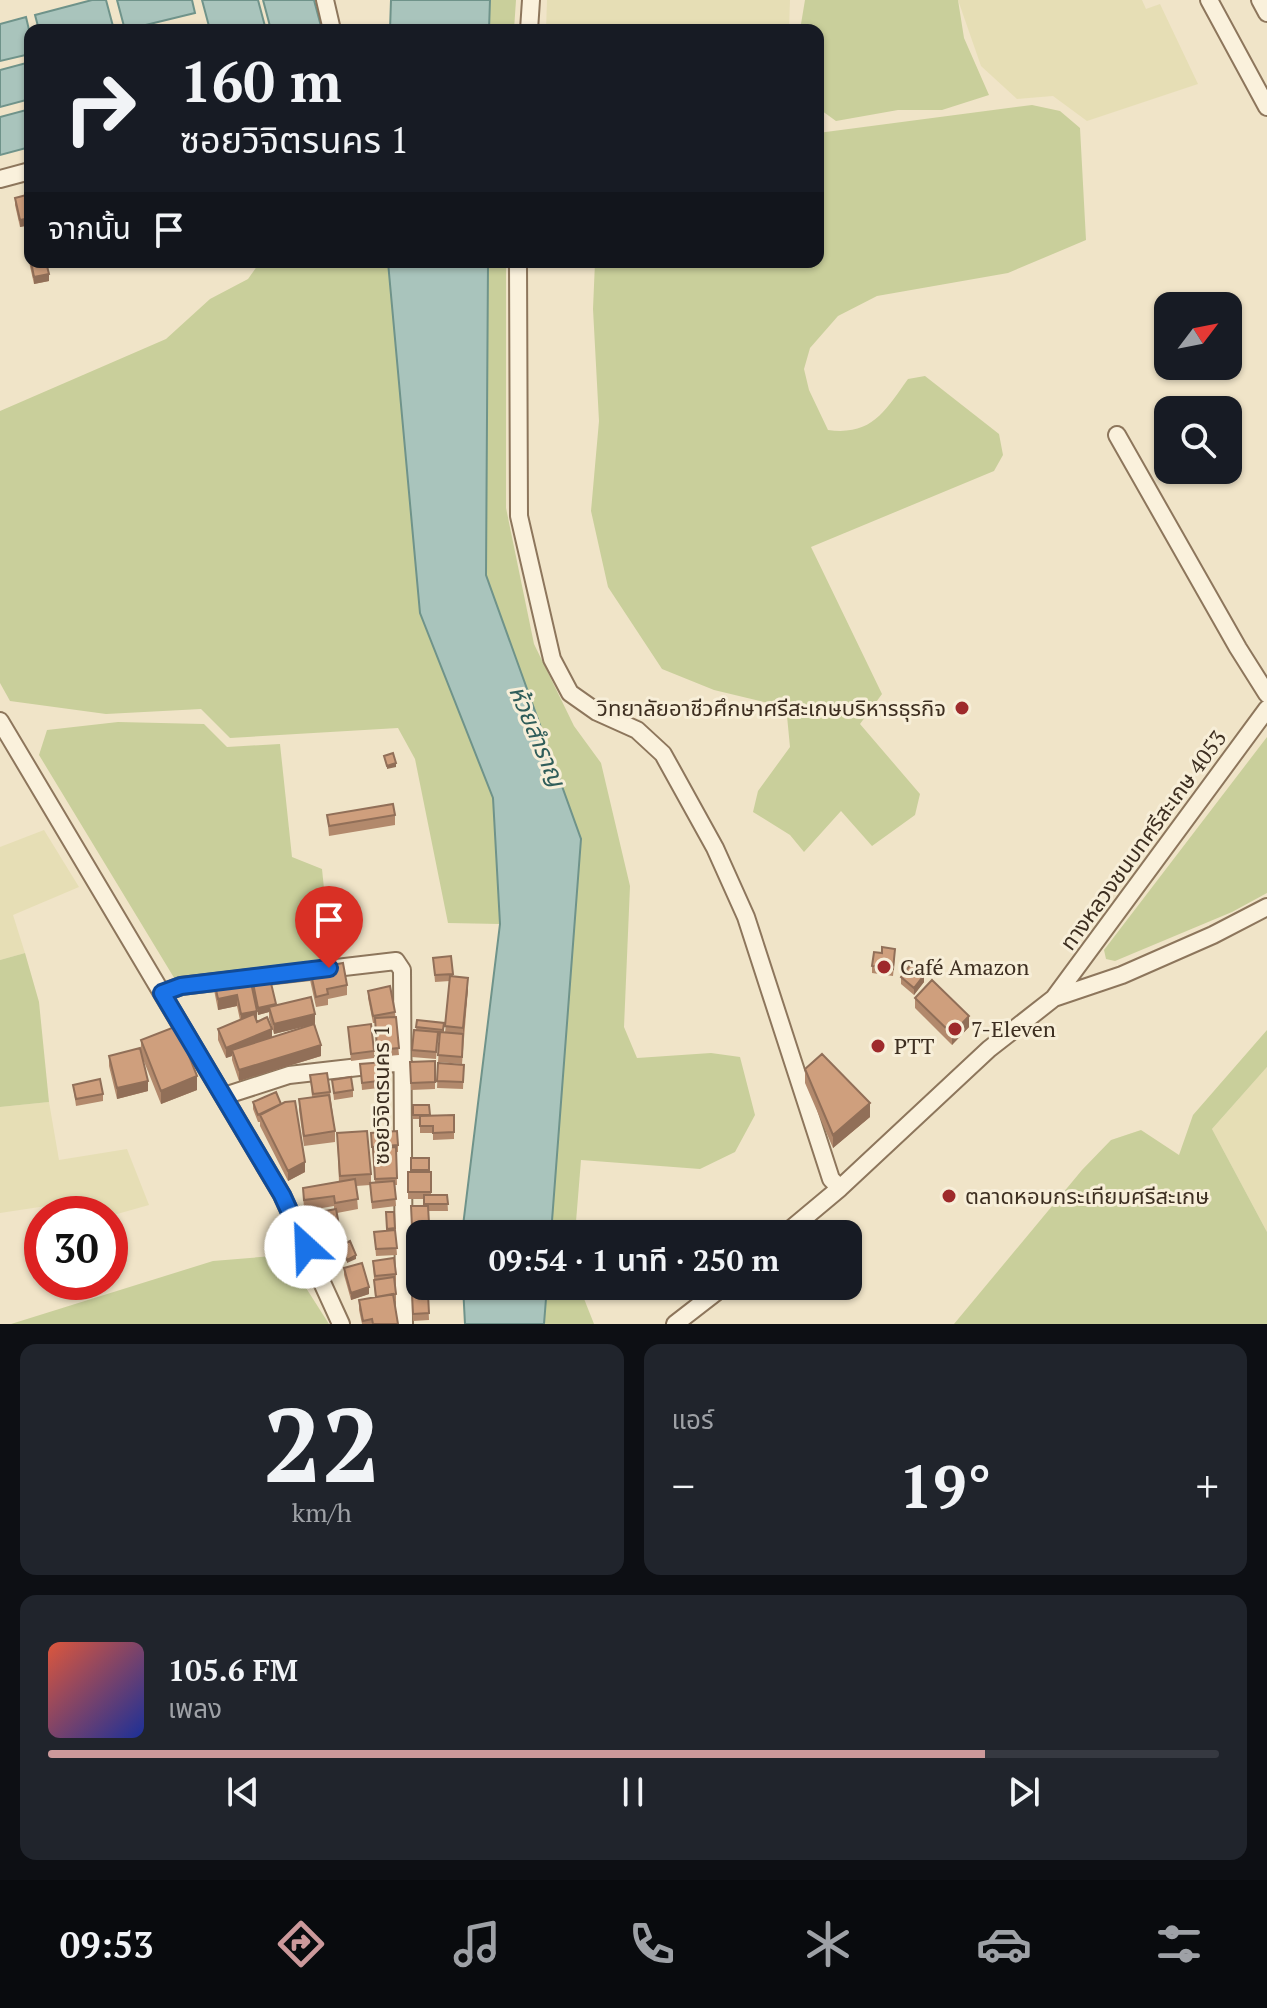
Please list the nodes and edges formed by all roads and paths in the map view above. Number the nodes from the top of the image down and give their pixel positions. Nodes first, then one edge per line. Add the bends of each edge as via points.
1 (325, 0) edge
2 (531, 0) edge
3 (1209, 0) edge
4 (1260, 0) edge
5 (1267, 13) edge
6 (331, 24) edge
7 (529, 24) edge
8 (1267, 107) edge
9 (24, 173) edge
10 (0, 179) edge
11 (518, 268) edge
12 (1117, 435) dead end
13 (1267, 694) edge
14 (1267, 709) edge
15 (0, 721) edge
16 (1267, 907) edge
17 (162, 993) junction
18 (1054, 998) junction
19 (403, 1062) junction
20 (224, 1096) junction
21 (840, 1188) junction
22 (802, 1220) edge
23 (706, 1300) edge
24 (341, 1324) edge
25 (404, 1324) edge
26 (675, 1324) edge

1 - 6 street
2 - 7 street
3 - 8 street
4 - 5 street
9 - 10 street
11 - 21 street via 519,516 552,659 570,693 637,730 663,754 715,848 746,917 831,1179
12 - 13 street
14 - 18 street, ทางหลวงชนบทศรีสะเกษ 4053
15 - 17 street
16 - 18 street via 1122,975
17 - 19 street, ซอยวิจิตรนคร 1 via 181,986 396,961 402,970
17 - 20 street
18 - 21 street via 989,1049
19 - 20 street via 289,1075
19 - 25 street, ซอยวิจิตรนคร 1
20 - 24 street via 282,1195
21 - 22 street
23 - 26 street

